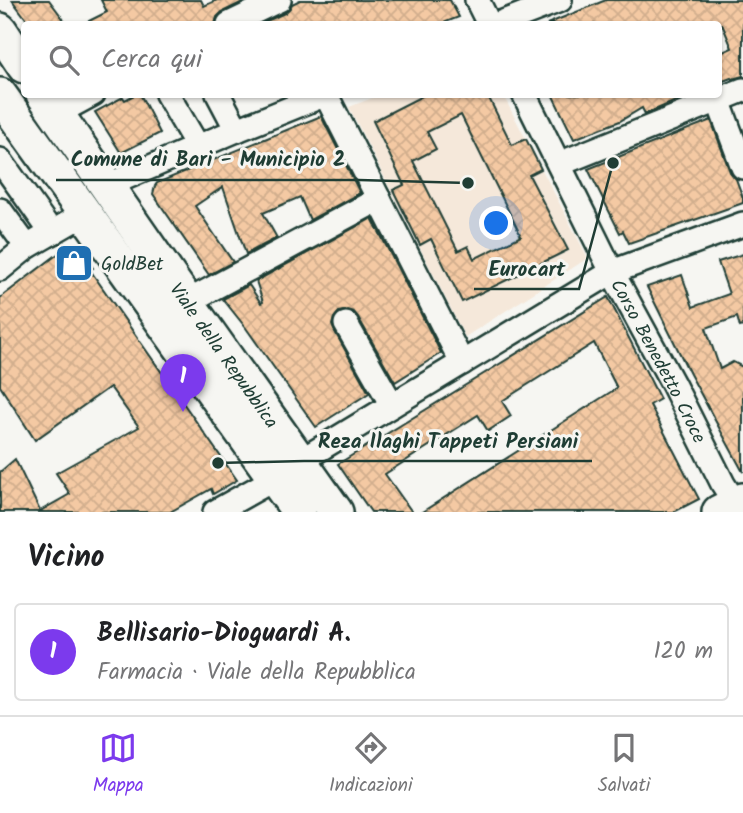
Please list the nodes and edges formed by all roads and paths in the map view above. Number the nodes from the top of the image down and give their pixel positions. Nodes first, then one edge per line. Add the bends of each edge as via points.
1 (279, 0) edge
2 (477, 0) edge
3 (560, 0) edge
4 (235, 21) edge
5 (488, 21) edge
6 (506, 21) edge
7 (0, 30) edge
8 (21, 62) edge
9 (743, 90) edge
10 (76, 98) edge
11 (169, 98) edge
12 (220, 98) edge
13 (316, 98) edge
14 (328, 98) edge
15 (526, 98) edge
16 (718, 100) junction
17 (50, 104) edge
18 (5, 111) edge
19 (237, 130) junction
20 (198, 147) junction
21 (0, 160) edge
22 (559, 164) junction
23 (743, 167) edge
24 (106, 186) junction
25 (379, 198) junction
26 (0, 210) edge
27 (84, 215) junction
28 (743, 224) edge
29 (52, 233) junction
30 (27, 247) junction
31 (0, 269) edge
32 (612, 272) junction
33 (187, 302) junction
34 (346, 324) dead end
35 (462, 363) junction
36 (392, 405) junction
37 (287, 470) junction
38 (735, 507) edge
39 (215, 512) edge
40 (299, 512) edge
41 (336, 512) edge

1 - 4 street
2 - 5 street
3 - 6 street
7 - 8 main road
9 - 16 street
10 - 17 street
11 - 20 street
12 - 19 street
13 - 19 street
14 - 25 street
15 - 22 street, Corso Benedetto Croce
16 - 22 street
16 - 23 street
17 - 24 main road, Viale della Repubblica
18 - 27 main road, Viale della Repubblica
19 - 20 street
20 - 24 street
21 - 29 street
22 - 32 street, Corso Benedetto Croce
24 - 33 main road, Viale della Repubblica
25 - 33 street
25 - 35 street
26 - 30 street
27 - 29 street
27 - 37 main road, Viale della Repubblica
28 - 32 street
29 - 30 street
30 - 31 street
32 - 35 street
32 - 38 street, Corso Benedetto Croce
33 - 37 main road, Viale della Repubblica
34 - 36 street
35 - 36 street
36 - 37 street
37 - 39 street
37 - 40 main road, Viale della Repubblica
37 - 41 main road, Viale della Repubblica

